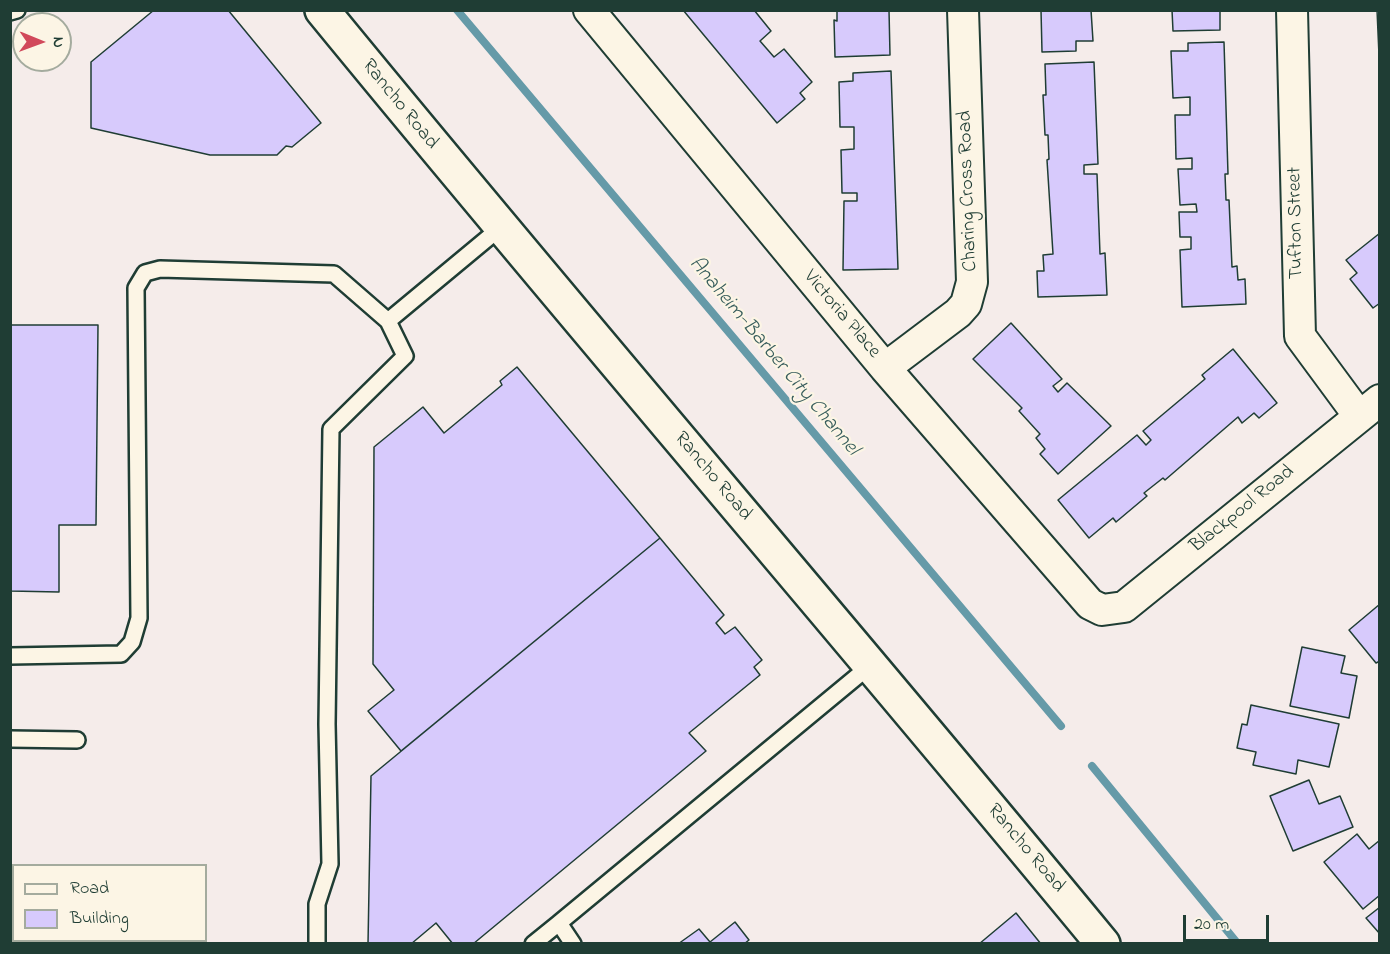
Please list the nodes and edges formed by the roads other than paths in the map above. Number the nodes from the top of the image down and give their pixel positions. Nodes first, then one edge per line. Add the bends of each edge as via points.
1 (17, 10) edge
2 (322, 10) edge
3 (589, 10) edge
4 (963, 10) edge
5 (1292, 10) edge
6 (10, 12) edge
7 (500, 228) junction
8 (388, 321) junction
9 (885, 368) junction
10 (1369, 408) edge
11 (1102, 610) joint
12 (10, 656) edge
13 (872, 664) junction
14 (10, 739) edge
15 (77, 740) dead end
16 (559, 923) junction
17 (317, 944) edge
18 (533, 944) edge
19 (573, 944) edge
20 (1103, 944) edge

1 - 6 lane
2 - 7 street, Rancho Road
3 - 9 street, Victoria Place
4 - 9 street, Charing Cross Road via 970,294 958,313
5 - 10 street, Tufton Street via 1300,336
7 - 8 lane
7 - 13 street, Rancho Road
8 - 12 lane via 334,274 160,269 145,273 136,288 139,618 132,642 121,654
8 - 17 lane via 405,356 331,429 327,724 330,864 317,904
9 - 11 street, Victoria Place via 1090,604
10 - 11 street, Blackpool Road via 1124,607
13 - 16 lane
13 - 20 street, Rancho Road
14 - 15 lane
16 - 18 lane
16 - 19 lane

